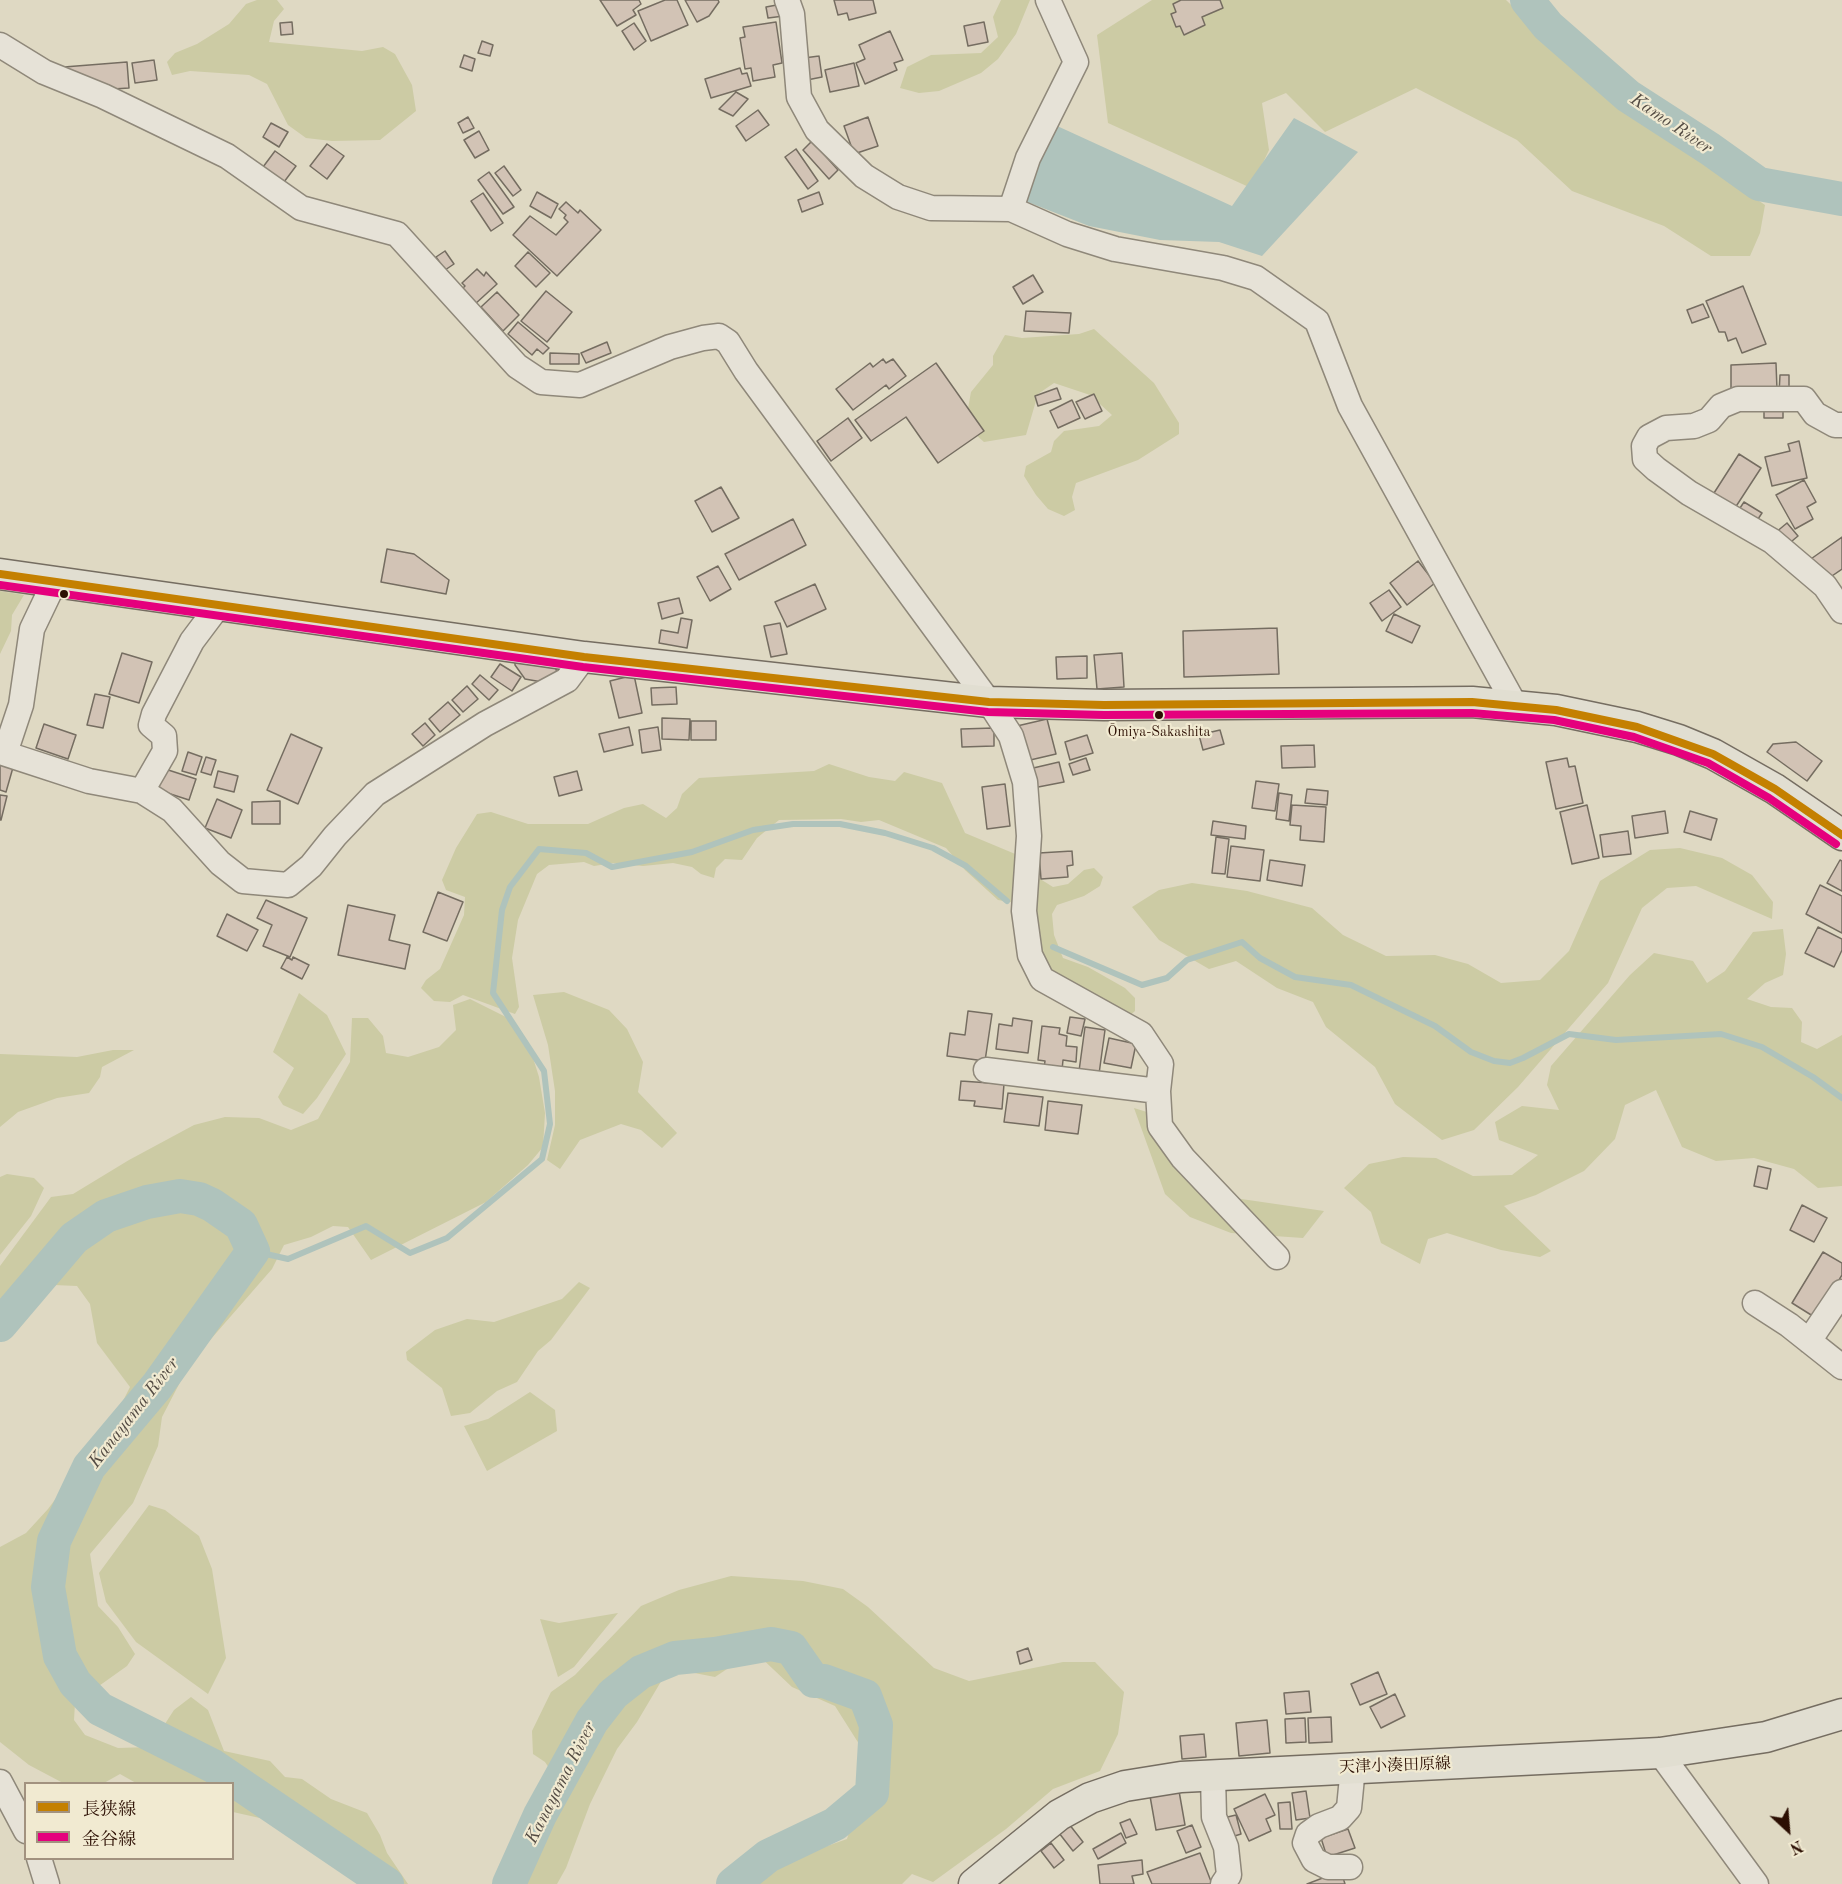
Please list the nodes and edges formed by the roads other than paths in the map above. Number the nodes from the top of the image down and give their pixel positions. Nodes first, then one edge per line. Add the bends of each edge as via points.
1 (787, 0) edge
2 (1048, 0) edge
3 (6, 57) edge
4 (1011, 209) junction
5 (1842, 425) edge
6 (0, 574) edge
7 (54, 583) junction
8 (1835, 584) edge
9 (219, 605) junction
10 (1842, 611) edge
11 (584, 657) junction
12 (989, 702) junction
13 (1515, 705) junction
14 (2, 752) edge
15 (142, 792) junction
16 (1842, 835) edge
17 (986, 1070) dead end
18 (1158, 1091) junction
19 (1277, 1257) dead end
20 (1842, 1292) edge
21 (1755, 1303) dead end
22 (1809, 1341) junction
23 (1842, 1367) edge
24 (1842, 1714) edge
25 (1659, 1753) junction
26 (1353, 1767) junction
27 (1213, 1776) junction
28 (0, 1782) edge
29 (24, 1827) edge
30 (40, 1860) edge
31 (1350, 1868) dead end
32 (47, 1884) edge
33 (974, 1884) edge
34 (1223, 1884) edge
35 (1756, 1884) edge

1 - 4 street via 792,14 799,97 817,130 864,176 898,196 931,208
2 - 4 street via 1076,62 1028,158
3 - 12 street via 227,156 301,208 397,234 517,366 541,382 580,385 670,347 719,336 728,342
4 - 13 street via 1067,234 1115,249 1223,268 1256,278 1317,321 1350,406
5 - 8 street via 1815,414 1804,399 1738,399 1721,406 1709,420 1694,426 1666,428 1649,437 1644,446 1645,459 1689,493 1772,541
6 - 7 main road
7 - 9 main road
7 - 14 street via 32,629 21,705
8 - 10 street
9 - 11 main road
9 - 15 street via 192,641 154,714 151,725 164,736 165,751
11 - 12 main road
11 - 15 street via 567,680 485,724 375,794 311,866 288,885 243,881 220,863 172,810
12 - 13 main road
12 - 18 street via 1011,736 1025,782 1029,836 1024,911 1030,955 1042,979 1141,1034 1161,1064
13 - 16 main road via 1592,717 1679,740 1745,771
14 - 15 street via 89,781
17 - 18 street
18 - 19 street via 1160,1126 1183,1158
20 - 22 street
21 - 22 street
22 - 23 street
24 - 25 main road, 天津小湊田原線 via 1766,1737
25 - 26 main road, 天津小湊田原線
25 - 35 street
26 - 27 main road, 天津小湊田原線
26 - 31 street via 1349,1808 1340,1818 1308,1834 1305,1843 1314,1860 1328,1867
27 - 33 main road, 天津小湊田原線 via 1125,1786 1090,1798 1043,1827
27 - 34 street via 1214,1817 1226,1847 1229,1875
28 - 29 street
30 - 32 street

